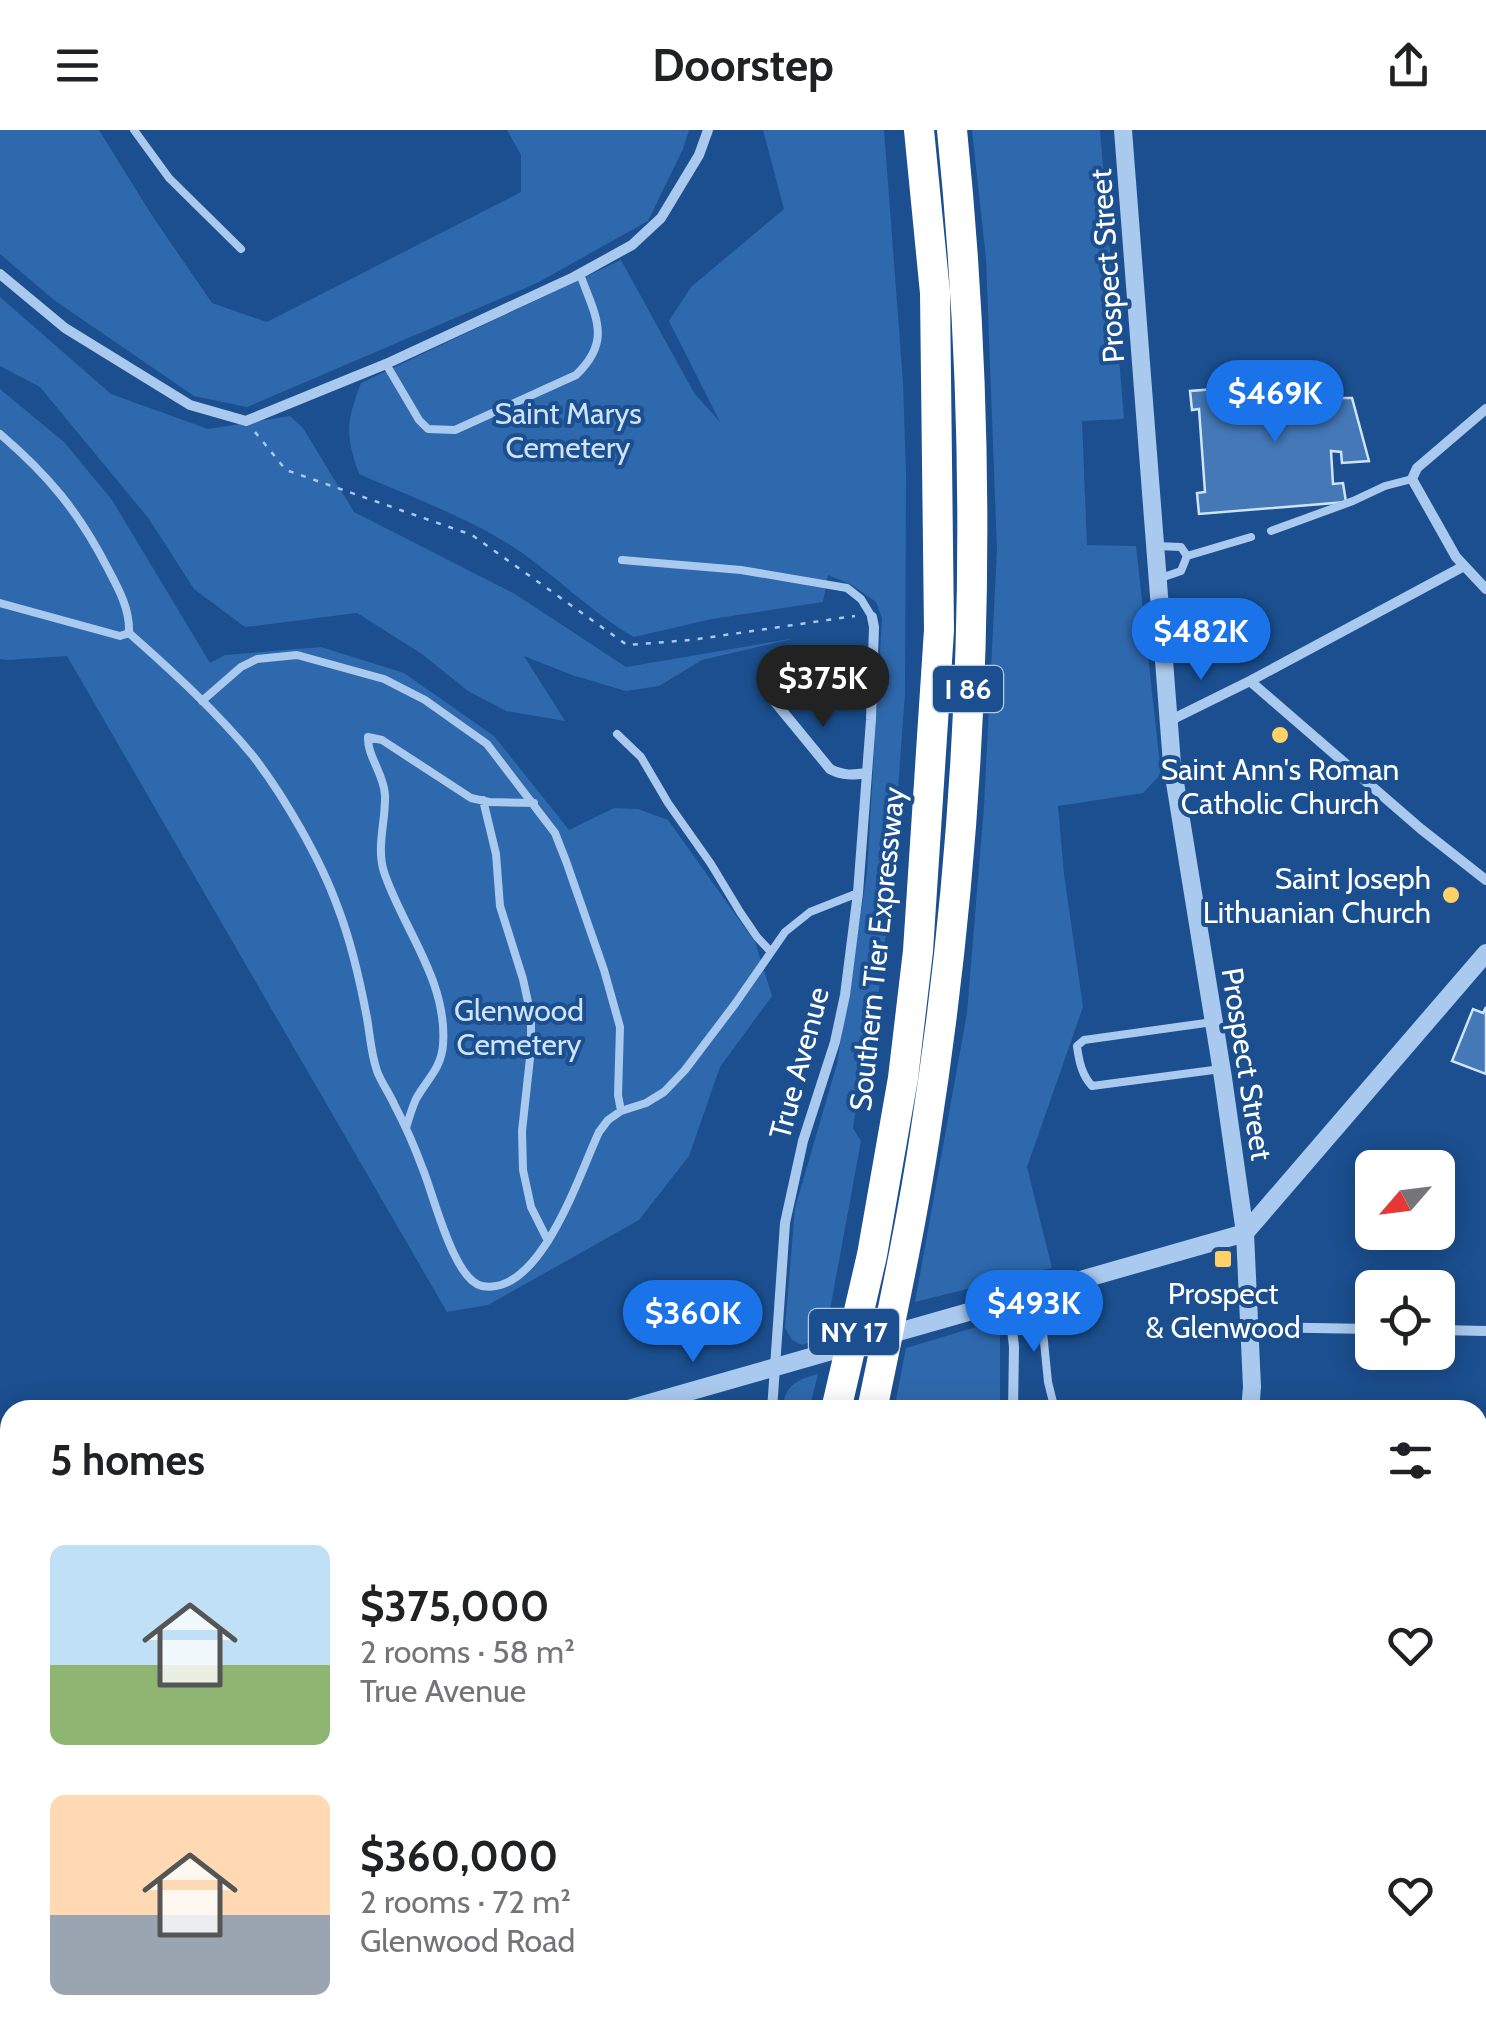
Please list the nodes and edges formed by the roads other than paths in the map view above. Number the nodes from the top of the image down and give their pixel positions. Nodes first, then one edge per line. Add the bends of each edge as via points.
1 (134, 130) edge
2 (708, 130) edge
3 (919, 130) edge
4 (952, 130) edge
5 (1124, 130) edge
6 (241, 248) dead end
7 (0, 274) edge
8 (580, 274) junction
9 (386, 364) junction
10 (1486, 409) edge
11 (0, 434) edge
12 (1412, 479) junction
13 (1271, 532) dead end
14 (1251, 537) dead end
15 (1156, 546) junction
16 (1186, 556) junction
17 (622, 560) dead end
18 (1464, 566) junction
19 (1158, 578) junction
20 (1486, 589) edge
21 (0, 603) edge
22 (872, 618) joint
23 (129, 632) junction
24 (1250, 681) junction
25 (872, 684) junction
26 (202, 701) junction
27 (775, 702) joint
28 (1169, 721) junction
29 (617, 734) dead end
30 (867, 773) junction
31 (483, 800) junction
32 (534, 803) junction
33 (1486, 880) edge
34 (858, 893) junction
35 (771, 952) junction
36 (1486, 953) edge
37 (1214, 1022) junction
38 (1222, 1069) junction
39 (621, 1111) junction
40 (406, 1128) junction
41 (1244, 1233) junction
42 (548, 1241) junction
43 (906, 1244) joint
44 (872, 1255) joint
45 (1039, 1292) junction
46 (1009, 1301) junction
47 (1248, 1328) junction
48 (1355, 1329) edge
49 (1455, 1330) edge
50 (1486, 1331) edge
51 (775, 1366) junction
52 (659, 1400) edge
53 (773, 1400) edge
54 (838, 1400) edge
55 (874, 1400) edge
56 (1013, 1400) edge
57 (1052, 1400) edge
58 (1251, 1400) edge

1 - 6 lane via 169,178
2 - 8 street via 662,218 632,245
3 - 44 highway, Southern Tier Expressway / I 86 via 935,292 940,630 918,952
4 - 43 highway, I 86 via 970,374 971,636 950,945
5 - 15 street, Prospect Street
7 - 9 street via 65,328 190,406 246,421
8 - 9 street
8 - 9 lane via 598,342 576,375 455,430 428,429
10 - 12 street
11 - 23 lane via 60,491 92,538 121,593
12 - 13 lane
12 - 18 street
14 - 16 lane
15 - 16 lane via 1181,547
15 - 19 street, Prospect Street
16 - 19 lane via 1181,571
17 - 22 lane via 847,588
18 - 20 street
18 - 24 street
19 - 28 street, Prospect Street
21 - 23 lane via 120,636
22 - 25 street, True Avenue
23 - 26 lane
24 - 28 street
24 - 33 street
25 - 27 lane via 831,674
25 - 30 street, True Avenue
26 - 32 lane via 241,667 276,655 384,679 487,744
26 - 40 lane via 253,757 300,828 338,907 377,1070
27 - 30 street via 830,768 849,776
28 - 37 street, Prospect Street
29 - 35 lane via 641,757
30 - 34 street, True Avenue
31 - 32 lane
31 - 40 lane via 368,737 385,792 382,869 440,1010 439,1066
31 - 42 lane via 500,906 532,1016 523,1170
32 - 39 lane via 555,833 604,970 620,1027
34 - 35 lane via 810,912
34 - 51 street, True Avenue via 835,1042 784,1223
35 - 39 lane via 685,1070 646,1104
36 - 41 street
37 - 38 street, Prospect Street
37 - 38 lane via 1084,1040 1078,1059 1092,1086
38 - 41 street, Prospect Street
39 - 42 lane via 599,1132
40 - 42 lane via 468,1278 481,1286 500,1284 524,1272
41 - 45 street
41 - 47 street, Prospect Street
43 - 55 highway, NY 17
44 - 54 highway, Southern Tier Expressway / NY 17
45 - 46 street
45 - 57 lane
46 - 51 street
46 - 56 street
47 - 48 street
47 - 58 street, Prospect Street
49 - 50 street
51 - 52 street
51 - 53 street, True Avenue

